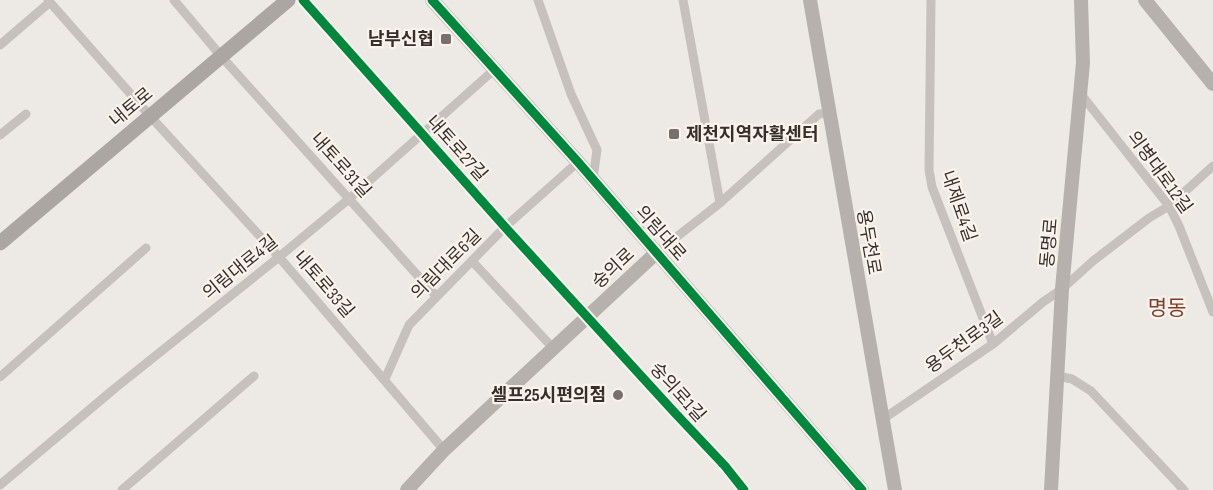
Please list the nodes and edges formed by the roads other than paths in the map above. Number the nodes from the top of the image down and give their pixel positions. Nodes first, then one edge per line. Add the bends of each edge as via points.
1 (174, 0) edge
2 (288, 0) edge
3 (303, 0) edge
4 (432, 0) edge
5 (538, 0) edge
6 (683, 0) edge
7 (810, 0) edge
8 (931, 0) edge
9 (1081, 0) edge
10 (1144, 0) edge
11 (49, 1) edge
12 (0, 45) edge
13 (221, 56) junction
14 (495, 69) junction
15 (1213, 84) edge
16 (1080, 93) junction
17 (830, 113) junction
18 (26, 114) dead end
19 (150, 116) junction
20 (422, 134) junction
21 (0, 135) edge
22 (578, 162) junction
23 (1213, 166) edge
24 (593, 179) junction
25 (350, 198) junction
26 (720, 203) junction
27 (1169, 206) junction
28 (505, 227) junction
29 (0, 243) edge
30 (146, 248) dead end
31 (656, 253) junction
32 (279, 257) junction
33 (472, 261) junction
34 (1062, 289) junction
35 (436, 296) junction
36 (1213, 312) edge
37 (587, 316) junction
38 (993, 344) junction
39 (553, 348) junction
40 (254, 376) dead end
41 (1057, 376) junction
42 (0, 377) edge
43 (385, 379) junction
44 (883, 419) junction
45 (444, 450) junction
46 (0, 485) edge
47 (410, 489) edge
48 (122, 490) edge
49 (744, 490) edge
50 (862, 490) edge
51 (895, 490) edge
52 (1051, 490) edge
53 (1184, 490) edge

1 - 13 street, 내토로31길
2 - 13 main road, 내토로
3 - 20 street, 내토로27길
4 - 14 street, 의림대로
5 - 24 street via 571,94 597,150
6 - 26 street
7 - 17 street, 용두천로
8 - 38 street, 내제로4길 via 932,188
9 - 16 street, 동명로
10 - 15 street
11 - 12 street
11 - 19 street, 내토로33길
13 - 19 main road, 내토로
13 - 25 street, 내토로31길
14 - 20 street, 의림대로4길
14 - 22 street, 의림대로
16 - 27 street, 의병대로12길
16 - 34 street, 동명로
17 - 26 street, 숭의로 via 819,114
17 - 44 street, 용두천로
18 - 21 street
19 - 29 main road, 내토로
19 - 32 street, 내토로33길
20 - 25 street, 의림대로4길
20 - 28 street, 내토로27길
22 - 24 street, 의림대로
22 - 28 street, 의림대로6길
23 - 27 street, 용두천로3길
24 - 31 street, 의림대로
25 - 32 street, 의림대로4길
25 - 35 street, 내토로31길
26 - 31 street, 숭의로
27 - 34 street, 용두천로3길 via 1093,261
27 - 36 street, 의병대로12길
28 - 33 street, 의림대로6길
28 - 37 street, 내토로27길
30 - 42 street
31 - 37 street, 숭의로
31 - 50 street, 의림대로
32 - 43 street, 내토로33길
32 - 46 street, 의림대로4길
33 - 35 street, 의림대로6길
33 - 39 street
34 - 38 street, 용두천로3길
34 - 41 street, 동명로
35 - 43 street, 의림대로6길 via 409,325
37 - 39 street, 숭의로
37 - 49 street, 숭의로1길
38 - 44 street, 용두천로3길
39 - 45 street, 숭의로
40 - 48 street
41 - 52 street, 동명로
41 - 53 street via 1072,379 1091,391
43 - 45 street, 내토로33길
44 - 51 street, 용두천로
45 - 47 street, 숭의로

